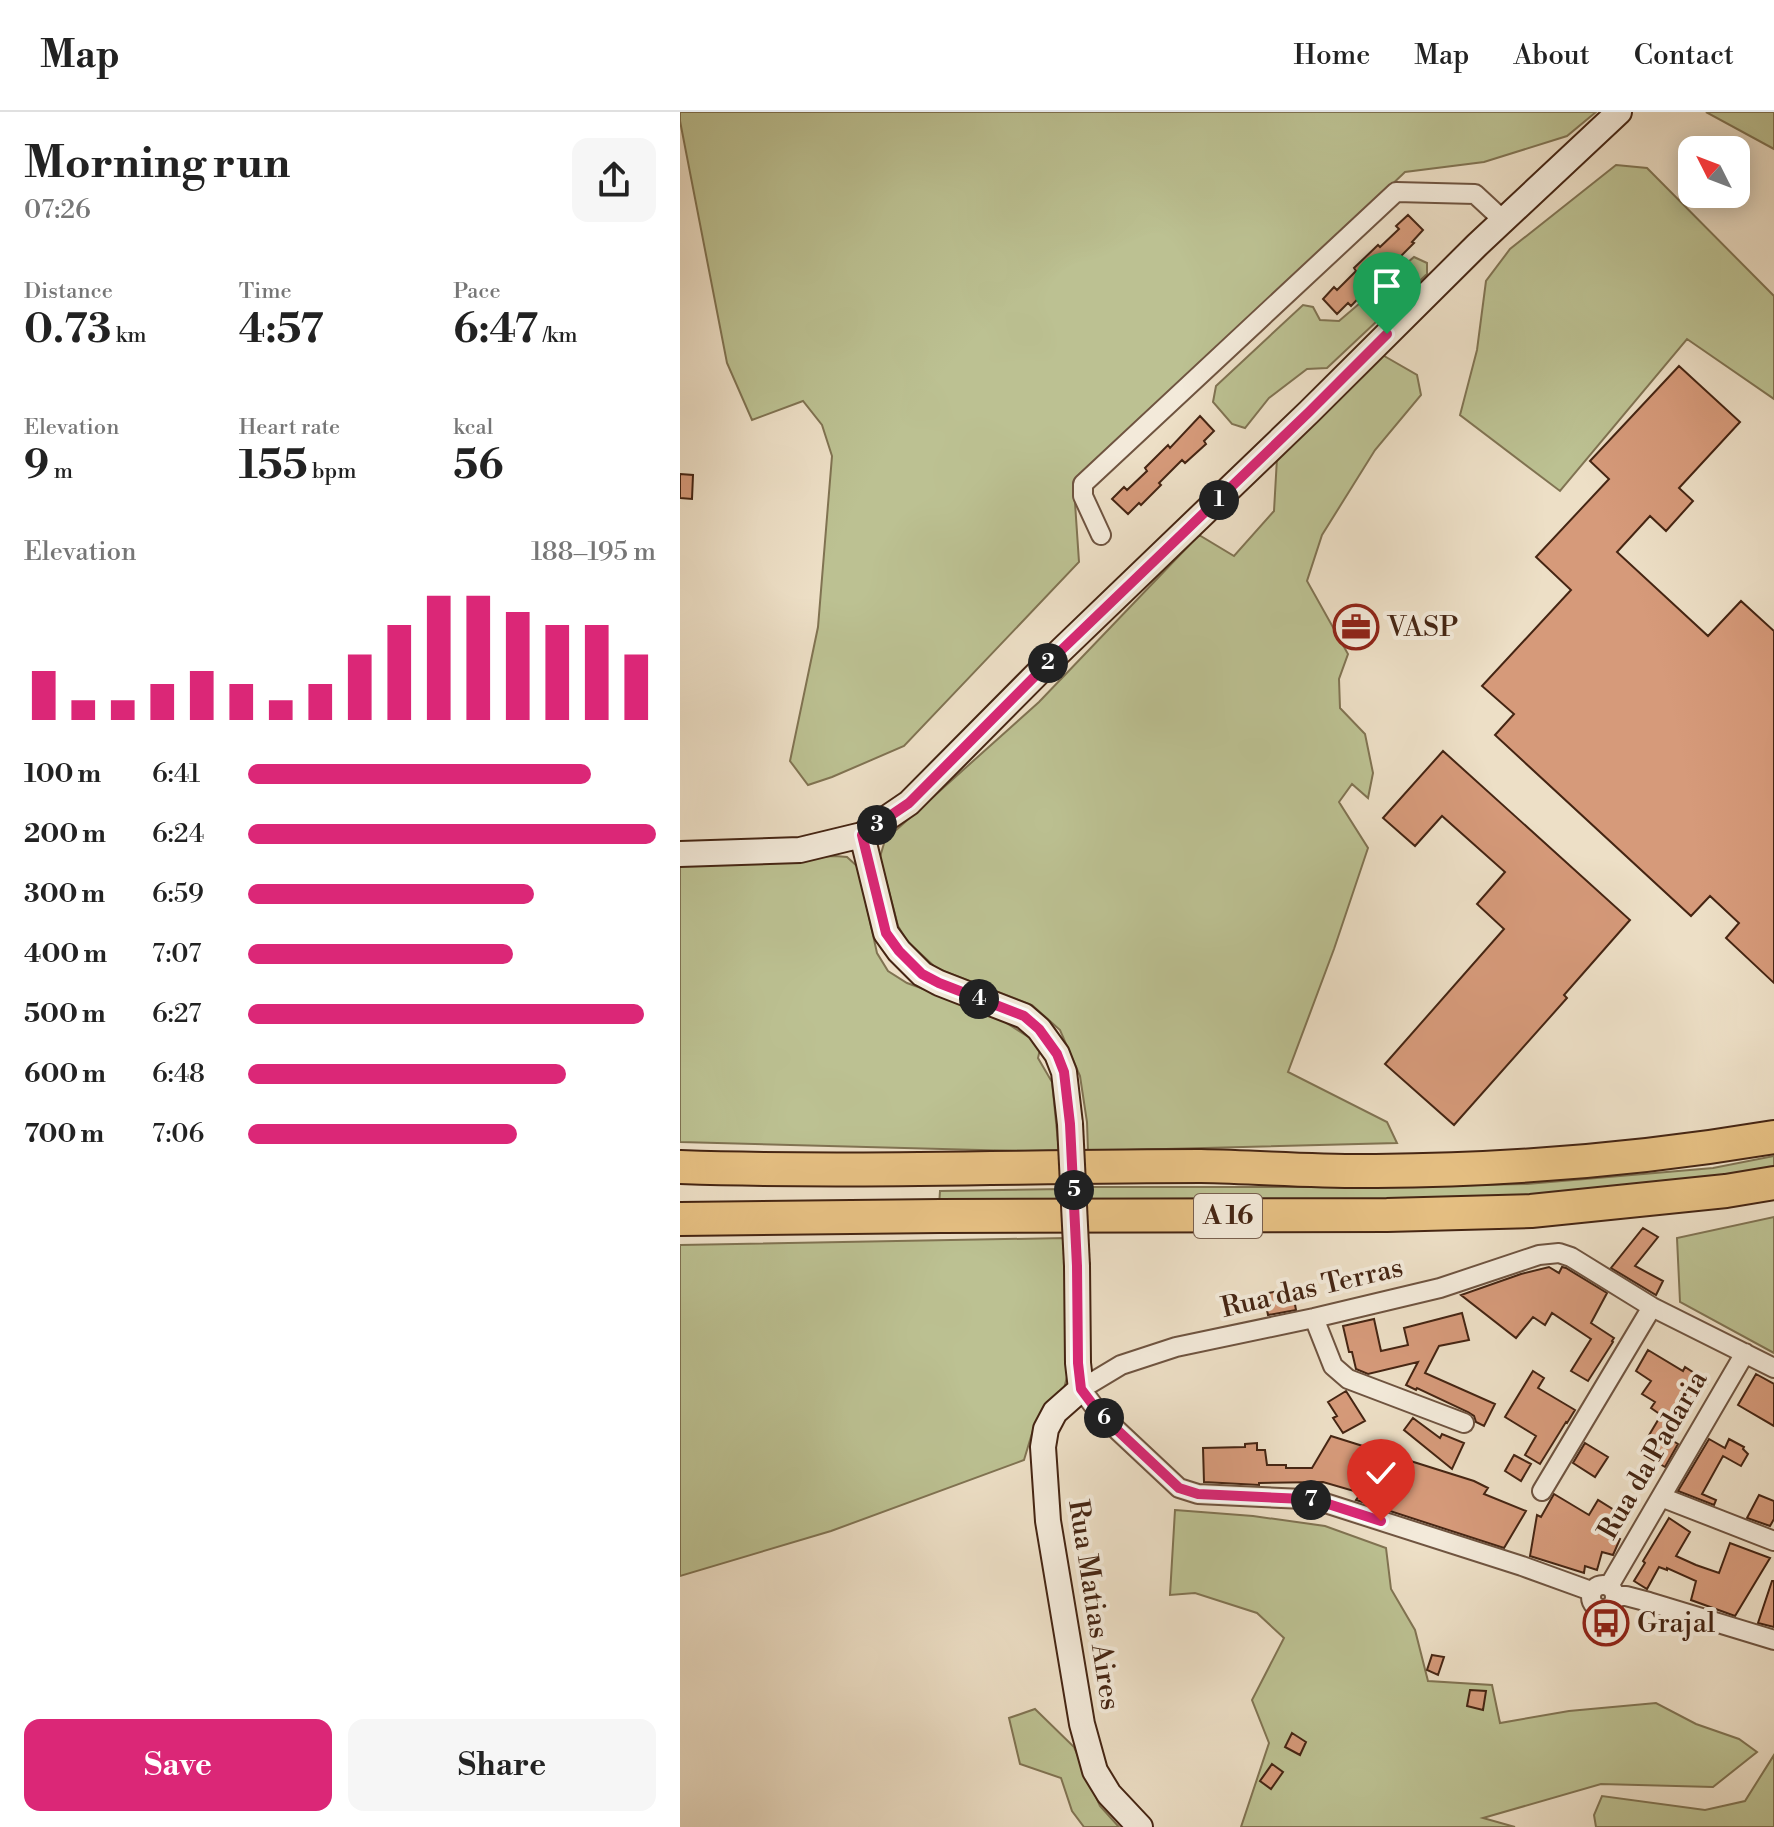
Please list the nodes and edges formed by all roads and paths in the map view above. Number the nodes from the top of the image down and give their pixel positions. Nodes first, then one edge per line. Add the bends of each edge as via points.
1 (1619, 112) edge
2 (1503, 220) junction
3 (1101, 535) dead end
4 (862, 835) junction
5 (680, 854) edge
6 (1767, 1137) edge
7 (682, 1166) edge
8 (1774, 1183) edge
9 (680, 1219) edge
10 (1652, 1307) junction
11 (1314, 1318) junction
12 (1745, 1353) junction
13 (1774, 1368) edge
14 (1081, 1389) junction
15 (1464, 1423) dead end
16 (1542, 1491) dead end
17 (1661, 1497) junction
18 (1774, 1541) edge
19 (1605, 1591) junction
20 (1774, 1640) edge
21 (1140, 1827) edge

1 - 2 main road
2 - 3 street via 1475,194 1396,192 1083,484
2 - 4 main road via 909,803
4 - 5 main road via 800,850
4 - 14 main road, bridge via 886,933 899,951 939,983 1024,1016 1057,1054 1070,1124
6 - 7 highway, A 16 via 1584,1161 1376,1171
8 - 9 highway, A 16 via 1531,1211
10 - 11 street, Rua das Terras via 1559,1253
10 - 12 street
10 - 16 street
11 - 14 street, Rua das Terras via 1176,1347 1121,1365
11 - 15 street via 1333,1366 1348,1379
12 - 13 street
12 - 17 street, Rua da Padaria
14 - 19 street via 1099,1413 1179,1488 1198,1494 1322,1502
14 - 21 main road, Rua Matias Aires via 1055,1412 1046,1429 1048,1521 1082,1724 1095,1771
17 - 18 street
17 - 19 street, Rua da Padaria
19 - 20 street

